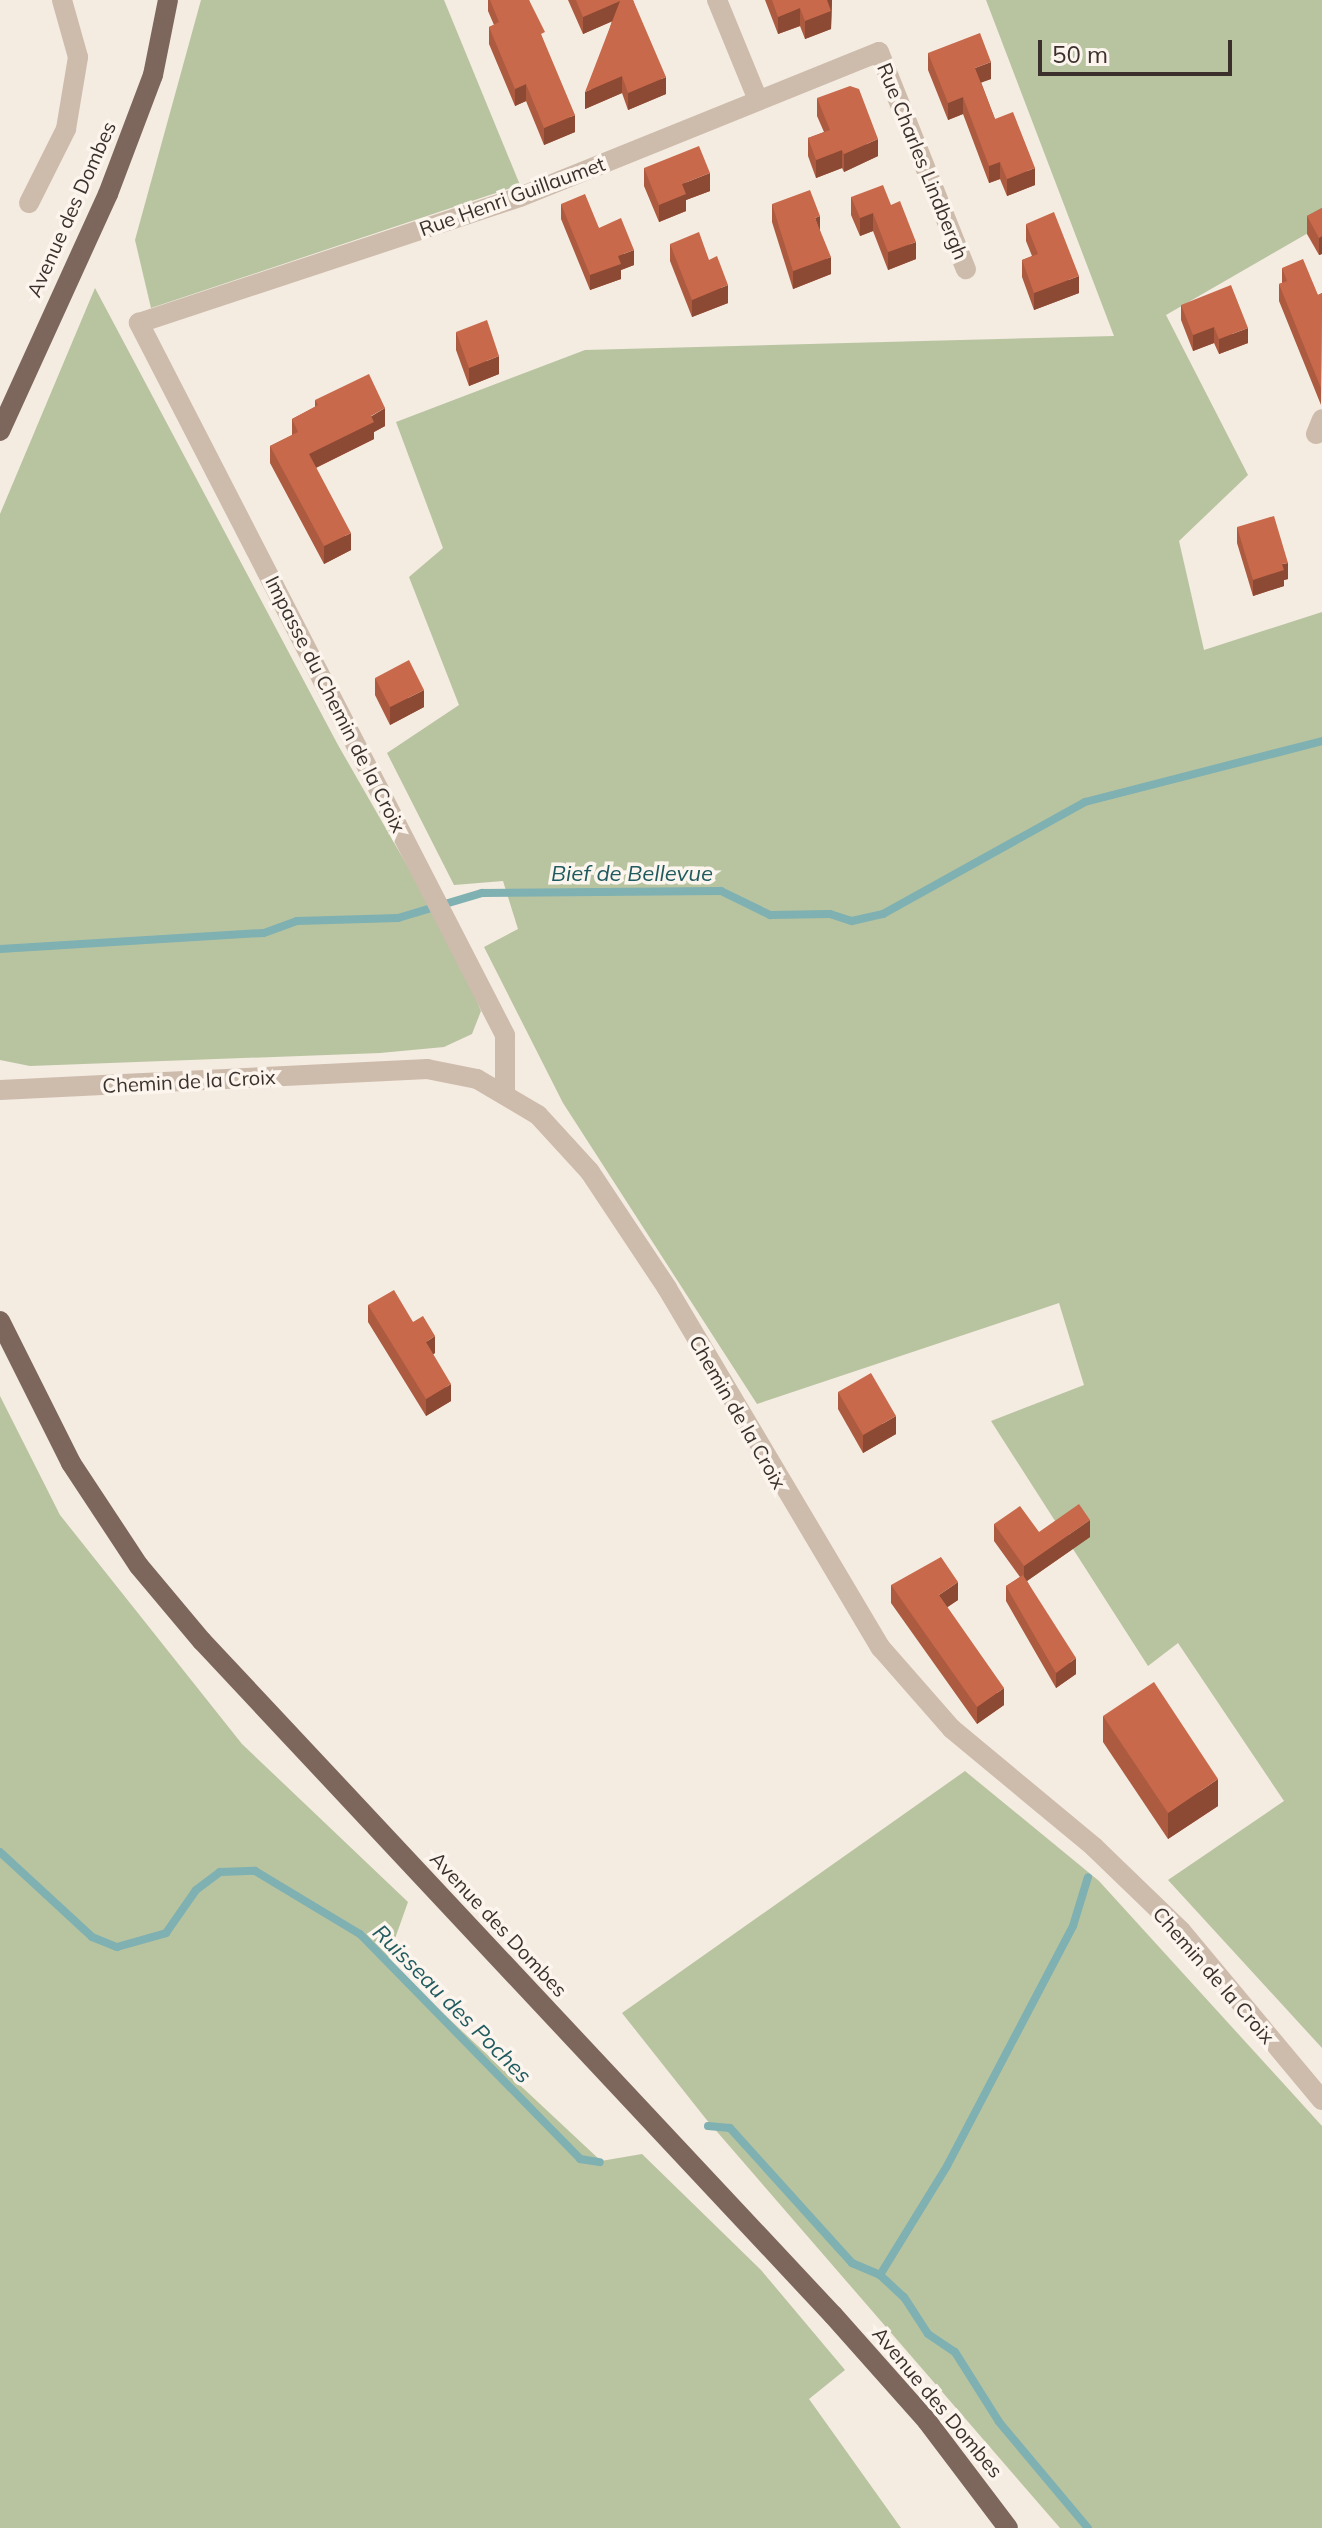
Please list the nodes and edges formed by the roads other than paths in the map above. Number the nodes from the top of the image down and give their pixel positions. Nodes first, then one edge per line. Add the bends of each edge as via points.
1 (62, 0) edge
2 (168, 0) edge
3 (717, 0) edge
4 (879, 52) joint
5 (758, 100) junction
6 (29, 203) dead end
7 (966, 269) dead end
8 (139, 323) joint
9 (0, 431) edge
10 (0, 1090) edge
11 (505, 1092) junction
12 (0, 1321) edge
13 (1322, 2100) edge
14 (1008, 2528) edge

1 - 6 street via 78,57 76,72 66,129
2 - 9 main road, Avenue des Dombes via 153,75 114,179
3 - 5 street
4 - 5 street, Rue Henri Guillaumet
4 - 7 street, Rue Charles Lindbergh
5 - 8 street, Rue Henri Guillaumet via 520,197
8 - 11 street, Impasse du Chemin de la Croix via 505,1035
10 - 11 street, Chemin de la Croix via 427,1069 477,1079
11 - 13 street, Chemin de la Croix via 538,1115 590,1172 667,1288 881,1648 952,1729 1094,1847 1181,1931
12 - 14 main road, Avenue des Dombes via 71,1463 148,1577 833,2315 927,2421

